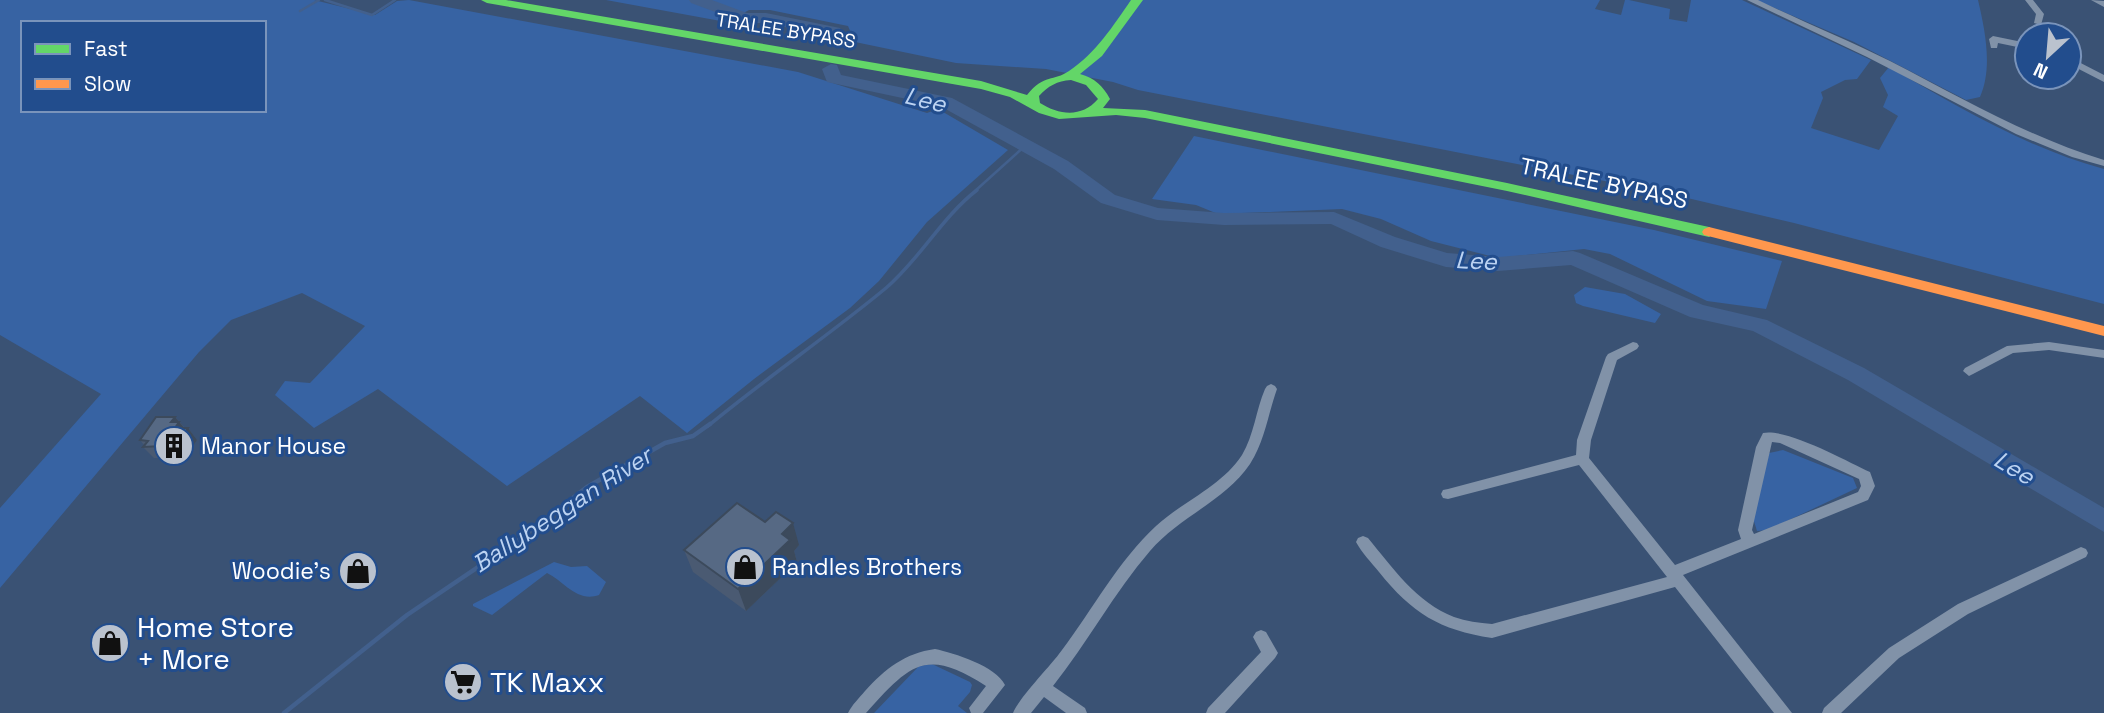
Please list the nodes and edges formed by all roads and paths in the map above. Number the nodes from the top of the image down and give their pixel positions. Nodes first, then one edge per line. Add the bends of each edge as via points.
1 (487, 0) edge
2 (522, 0) edge
3 (1137, 0) edge
4 (1751, 0) edge
5 (2029, 0) edge
6 (2095, 0) edge
7 (2104, 4) edge
8 (2038, 21) edge
9 (1108, 42) junction
10 (2013, 43) edge
11 (1994, 46) dead end
12 (820, 54) junction
13 (850, 58) junction
14 (2083, 68) edge
15 (1069, 77) junction
16 (2104, 79) edge
17 (1047, 81) junction
18 (1098, 88) junction
19 (1034, 102) junction
20 (1089, 113) junction
21 (2104, 163) edge
22 (2104, 320) edge
23 (2104, 331) edge
24 (1633, 346) dead end
25 (2104, 354) edge
26 (1969, 371) dead end
27 (1271, 389) dead end
28 (1582, 459) junction
29 (1448, 494) dead end
30 (1363, 542) dead end
31 (1749, 543) junction
32 (2081, 553) dead end
33 (1677, 576) junction
34 (1261, 637) dead end
35 (1042, 687) junction
36 (978, 708) dead end
37 (856, 713) edge
38 (1021, 713) edge
39 (1080, 713) edge
40 (1214, 713) edge
41 (1784, 713) edge
42 (1830, 713) edge

1 - 12 main road, TRALEE BYPASS
2 - 12 main road, TRALEE BYPASS
3 - 9 main road
4 - 21 street via 1885,61 2019,131
5 - 8 street via 2040,14
6 - 7 street
9 - 15 main road
9 - 18 main road via 1096,66
10 - 11 street via 1993,39
12 - 13 main road, TRALEE BYPASS
13 - 17 main road, TRALEE BYPASS via 1024,83
13 - 19 main road, TRALEE BYPASS via 981,85
14 - 16 street
15 - 17 main road, TRALEE BYPASS
15 - 18 main road, TRALEE BYPASS
17 - 19 main road via 1035,90
18 - 20 main road via 1101,104
18 - 22 main road, TRALEE BYPASS via 1134,103 1693,217
19 - 20 main road, TRALEE BYPASS via 1058,116
20 - 23 main road, TRALEE BYPASS via 1145,114 1533,191 1862,267
24 - 28 street via 1612,357
25 - 26 street via 2049,346 2011,349
27 - 35 street via 1246,460 1231,478 1158,533
28 - 29 street
28 - 33 street
30 - 33 street via 1420,607 1467,629 1492,631
31 - 31 street via 1745,530 1768,437 1782,438 1865,476 1868,486 1863,496
31 - 33 street
32 - 42 street via 1963,609 1894,653
33 - 41 street
34 - 40 street via 1270,653
35 - 38 street
35 - 39 street
36 - 37 street via 997,685 974,668 931,655 898,668

